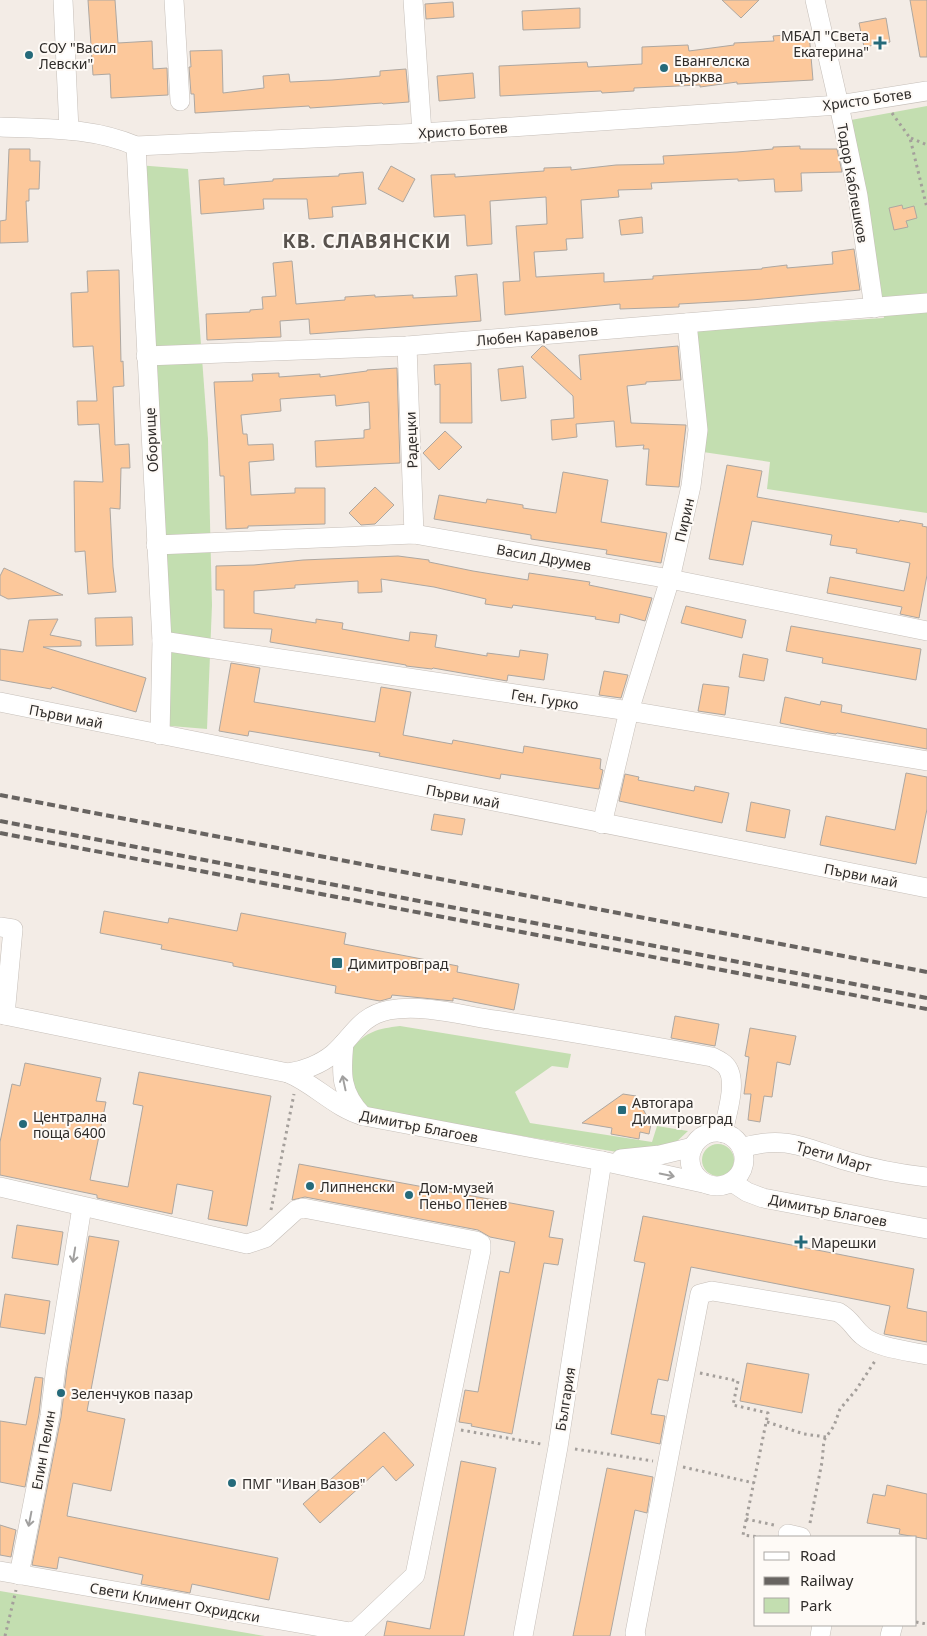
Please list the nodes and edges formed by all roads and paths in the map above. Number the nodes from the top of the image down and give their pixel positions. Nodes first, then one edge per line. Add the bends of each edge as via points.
1 (63, 0) edge
2 (174, 0) edge
3 (413, 0) edge
4 (814, 0) edge
5 (927, 91) edge
6 (881, 99) junction
7 (180, 101) dead end
8 (839, 105) junction
9 (0, 128) edge
10 (69, 130) junction
11 (422, 133) junction
12 (910, 138) junction
13 (927, 145) edge
14 (136, 146) junction
15 (927, 208) edge
16 (927, 303) edge
17 (874, 308) junction
18 (687, 323) junction
19 (407, 346) junction
20 (146, 356) junction
21 (414, 534) junction
22 (156, 546) junction
23 (670, 579) junction
24 (927, 630) edge
25 (162, 641) junction
26 (0, 702) edge
27 (629, 712) junction
28 (160, 735) junction
29 (927, 761) edge
30 (602, 824) junction
31 (927, 888) edge
32 (0, 927) edge
33 (3, 1014) edge
34 (344, 1043) junction
35 (290, 1082) junction
36 (364, 1116) junction
37 (723, 1133) junction
38 (693, 1146) junction
39 (742, 1148) junction
40 (602, 1161) junction
41 (927, 1177) edge
42 (732, 1182) junction
43 (702, 1183) junction
44 (0, 1188) edge
45 (82, 1207) junction
46 (927, 1230) edge
47 (265, 1238) junction
48 (884, 1345) junction
49 (927, 1355) edge
50 (685, 1370) junction
51 (767, 1422) junction
52 (826, 1437) junction
53 (667, 1463) junction
54 (754, 1483) junction
55 (800, 1533) edge
56 (754, 1536) edge
57 (0, 1571) edge
58 (19, 1574) junction
59 (5, 1636) edge
60 (523, 1636) edge
61 (636, 1636) edge

1 - 10 street
2 - 7 street
3 - 11 street
4 - 8 street, Тодор Каблешков
5 - 6 street, Христо Ботев
6 - 8 street, Христо Ботев
6 - 12 path
8 - 11 street, Христо Ботев
8 - 17 street, Тодор Каблешков via 858,196
9 - 10 street, Христо Ботев
10 - 14 street, Христо Ботев via 116,137
11 - 14 street, Христо Ботев
12 - 13 path
12 - 15 path
14 - 20 street, Оборище
16 - 17 street, Любен Каравелов
17 - 18 street, Любен Каравелов
18 - 19 street, Любен Каравелов
18 - 23 street, Пирин via 698,430 692,486
19 - 20 street, Любен Каравелов
19 - 21 street, Радецки
20 - 22 street, Оборище
21 - 22 street, Васил Друмев
21 - 23 street, Васил Друмев
22 - 25 street, Оборище
23 - 24 street, Васил Друмев
23 - 27 street, Пирин
25 - 27 street, Ген. Гурко
25 - 28 street, Оборище
26 - 28 street, Първи май
27 - 29 street, Ген. Гурко
27 - 30 street, Пирин
28 - 30 street, Първи май
30 - 31 street, Първи май
32 - 33 street via 13,929
33 - 35 street, Димитър Благоев
34 - 35 street via 332,1055 299,1071
36 -> 34 street via 354,1107 344,1086
34 - 37 street via 359,1024 373,1016 388,1010 425,1009 712,1057 728,1067 731,1075
35 - 36 street, Димитър Благоев via 302,1079 342,1108
35 - 47 path via 294,1095
36 - 40 street, Димитър Благоев
37 - 38 street via 708,1134
37 - 39 street via 732,1136
38 - 40 street via 660,1155
38 - 43 street via 690,1166
39 - 41 street, Трети Март via 771,1142 793,1144 864,1166
39 - 42 street via 743,1167
40 -> 43 street, Димитър Благоев
40 - 60 street, България via 558,1447
42 - 43 street via 721,1187
42 - 46 street, Димитър Благоев via 764,1198
44 - 45 street
45 - 47 street via 247,1244
45 -> 58 street, Елин Пелин via 50,1416
47 - 58 street, Свети Климент Охридски via 296,1210 303,1208 481,1244 416,1574 357,1630 350,1632
48 - 49 street
48 - 50 street via 863,1336 848,1318 838,1312 712,1291 700,1294
48 - 52 path via 840,1409
50 - 51 path via 738,1381 734,1405 768,1413
50 - 53 street
51 - 52 path via 804,1434
51 - 54 path
52 - 55 path via 822,1462
53 - 54 path
53 - 61 street
54 - 56 path via 743,1534
57 - 58 street, Свети Климент Охридски
58 - 59 path

